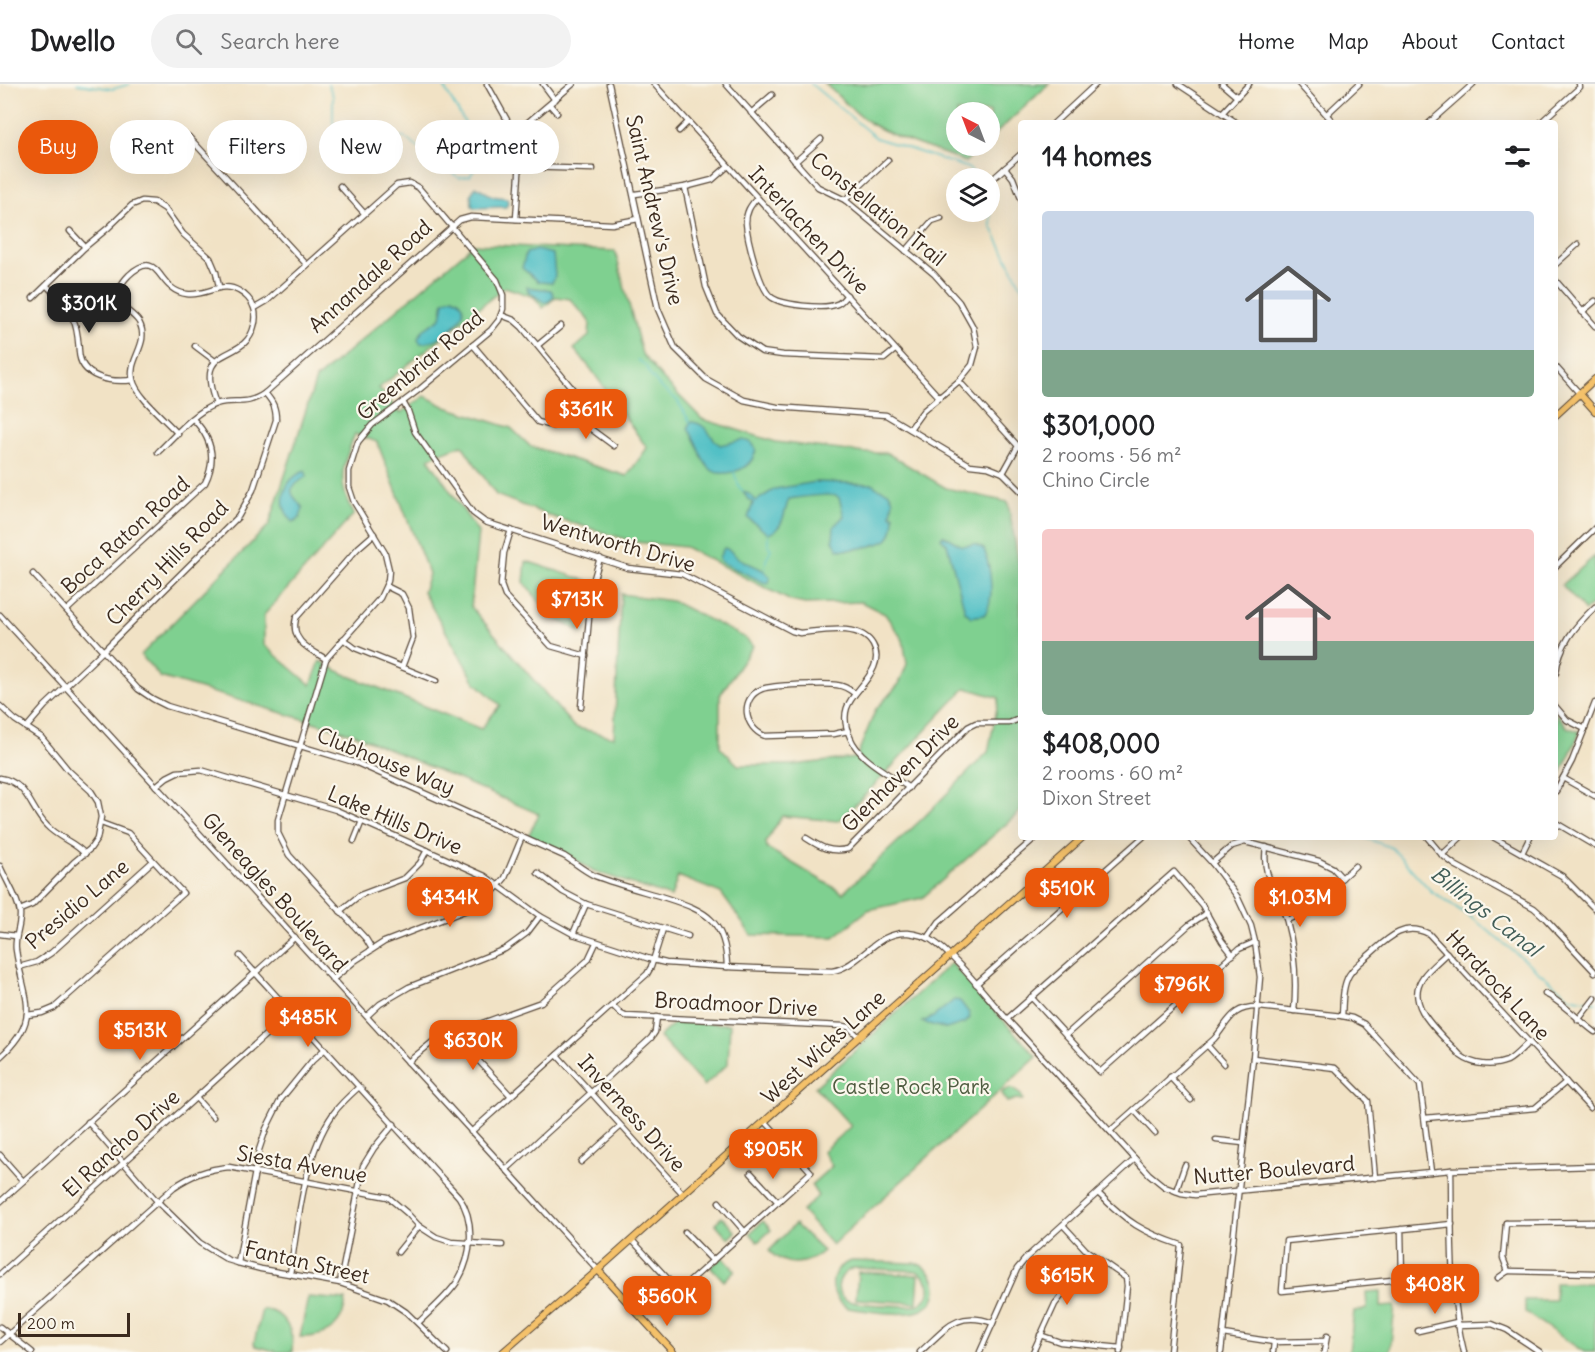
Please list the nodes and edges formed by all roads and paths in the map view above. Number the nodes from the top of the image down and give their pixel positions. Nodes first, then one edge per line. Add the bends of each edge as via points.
1 (487, 84) edge
2 (543, 84) edge
3 (573, 84) edge
4 (609, 84) edge
5 (654, 84) edge
6 (726, 84) edge
7 (1096, 84) edge
8 (1178, 84) edge
9 (1222, 84) edge
10 (1249, 84) edge
11 (1299, 84) edge
12 (1359, 84) edge
13 (1473, 84) edge
14 (1579, 84) edge
15 (772, 95) dead end
16 (1236, 96) junction
17 (555, 100) junction
18 (550, 105) junction
19 (557, 113) dead end
20 (751, 113) junction
21 (1222, 113) junction
22 (1327, 114) junction
23 (506, 120) edge
24 (531, 120) edge
25 (1057, 120) edge
26 (1232, 120) edge
27 (1332, 120) edge
28 (1432, 120) edge
29 (1543, 120) edge
30 (688, 122) junction
31 (679, 131) dead end
32 (821, 139) dead end
33 (195, 144) edge
34 (1018, 157) edge
35 (888, 160) dead end
36 (795, 162) junction
37 (728, 166) junction
38 (559, 167) edge
39 (593, 168) dead end
40 (1005, 168) junction
41 (1000, 172) edge
42 (520, 174) edge
43 (340, 186) dead end
44 (686, 187) junction
45 (1018, 191) edge
46 (634, 194) junction
47 (757, 198) junction
48 (845, 200) junction
49 (364, 213) junction
50 (941, 218) dead end
51 (516, 219) junction
52 (638, 219) junction
53 (451, 227) junction
54 (70, 231) dead end
55 (1578, 244) dead end
56 (85, 247) junction
57 (906, 251) junction
58 (1558, 262) edge
59 (306, 264) junction
60 (1558, 283) edge
61 (47, 286) junction
62 (219, 287) junction
63 (847, 295) junction
64 (33, 298) dead end
65 (1595, 301) edge
66 (255, 308) junction
67 (1582, 312) junction
68 (501, 315) junction
69 (561, 326) dead end
70 (1595, 326) edge
71 (473, 345) junction
72 (538, 345) junction
73 (195, 346) dead end
74 (895, 350) junction
75 (215, 361) junction
76 (1558, 369) edge
77 (1595, 379) edge
78 (133, 380) junction
79 (959, 381) junction
80 (265, 393) junction
81 (1579, 393) junction
82 (939, 397) junction
83 (403, 402) junction
84 (216, 404) junction
85 (1595, 411) edge
86 (1558, 413) edge
87 (572, 415) junction
88 (193, 419) junction
89 (910, 429) junction
90 (178, 434) junction
91 (614, 446) dead end
92 (1018, 446) joint
93 (158, 452) dead end
94 (1003, 473) junction
95 (1018, 488) edge
96 (1595, 528) edge
97 (511, 530) junction
98 (374, 534) junction
99 (600, 558) junction
100 (1558, 564) edge
101 (33, 574) dead end
102 (386, 586) junction
103 (1595, 607) edge
104 (67, 610) junction
105 (0, 615) edge
106 (342, 639) junction
107 (104, 651) junction
108 (586, 656) junction
109 (326, 659) junction
110 (1558, 665) edge
111 (402, 667) junction
112 (436, 681) dead end
113 (65, 687) junction
114 (854, 693) junction
115 (1595, 703) edge
116 (0, 706) edge
117 (581, 707) dead end
118 (1558, 709) edge
119 (1018, 720) edge
120 (26, 728) junction
121 (1585, 729) junction
122 (848, 731) junction
123 (300, 744) junction
124 (0, 778) edge
125 (1563, 778) junction
126 (156, 786) junction
127 (1558, 787) edge
128 (909, 788) junction
129 (285, 795) junction
130 (1595, 796) edge
131 (362, 821) junction
132 (101, 823) junction
133 (1558, 824) edge
134 (522, 837) junction
135 (806, 838) dead end
136 (1033, 840) edge
137 (1080, 840) edge
138 (1140, 840) edge
139 (1191, 840) edge
140 (1429, 840) edge
141 (1458, 840) edge
142 (1498, 840) edge
143 (1528, 840) edge
144 (354, 841) dead end
145 (1270, 846) junction
146 (1595, 846) edge
147 (427, 850) junction
148 (1522, 853) junction
149 (85, 854) junction
150 (1442, 855) junction
151 (153, 861) junction
152 (1212, 863) junction
153 (0, 866) edge
154 (1354, 867) dead end
155 (538, 873) dead end
156 (2, 876) edge
157 (1342, 878) junction
158 (499, 885) junction
159 (585, 904) junction
160 (1595, 909) edge
161 (20, 910) junction
162 (340, 911) junction
163 (1207, 913) junction
164 (540, 916) junction
165 (1287, 920) junction
166 (663, 929) junction
167 (0, 934) edge
168 (573, 934) junction
169 (16, 936) junction
170 (688, 936) dead end
171 (294, 937) junction
172 (928, 938) junction
173 (1255, 942) junction
174 (596, 943) junction
175 (372, 949) junction
176 (1447, 953) junction
177 (1233, 955) junction
178 (240, 956) dead end
179 (948, 956) junction
180 (653, 960) junction
181 (19, 967) junction
182 (727, 967) junction
183 (1595, 972) edge
184 (256, 973) junction
185 (332, 980) junction
186 (976, 984) junction
187 (1545, 994) dead end
188 (1031, 997) junction
189 (1595, 998) edge
190 (613, 1006) junction
191 (1258, 1007) junction
192 (1294, 1011) junction
193 (291, 1012) junction
194 (27, 1015) junction
195 (367, 1016) junction
196 (1342, 1016) junction
197 (657, 1017) junction
198 (1007, 1018) junction
199 (1578, 1020) junction
200 (457, 1031) junction
201 (1595, 1032) edge
202 (1066, 1035) junction
203 (858, 1036) junction
204 (1529, 1042) junction
205 (1208, 1045) junction
206 (325, 1049) junction
207 (557, 1055) junction
208 (0, 1057) edge
209 (1253, 1058) junction
210 (408, 1062) junction
211 (1224, 1064) dead end
212 (1170, 1077) junction
213 (1566, 1082) junction
214 (359, 1087) junction
215 (591, 1093) junction
216 (511, 1096) junction
217 (196, 1098) junction
218 (1191, 1100) dead end
219 (1590, 1108) dead end
220 (1134, 1110) junction
221 (213, 1117) dead end
222 (1425, 1118) junction
223 (765, 1121) junction
224 (88, 1122) junction
225 (394, 1124) junction
226 (620, 1127) junction
227 (1110, 1131) junction
228 (471, 1132) junction
229 (1155, 1133) dead end
230 (1216, 1140) dead end
231 (1243, 1143) junction
232 (0, 1155) edge
233 (1135, 1160) junction
234 (581, 1162) dead end
235 (123, 1163) junction
236 (1185, 1165) dead end
237 (1595, 1166) edge
238 (506, 1170) junction
239 (1451, 1170) junction
240 (255, 1172) junction
241 (1431, 1172) junction
242 (752, 1173) dead end
243 (1375, 1178) junction
244 (23, 1181) junction
245 (305, 1182) junction
246 (357, 1190) junction
247 (1176, 1191) junction
248 (1237, 1192) junction
249 (1098, 1193) junction
250 (682, 1194) junction
251 (158, 1201) junction
252 (0, 1202) edge
253 (718, 1202) dead end
254 (778, 1202) junction
255 (238, 1215) dead end
256 (247, 1217) junction
257 (1500, 1217) dead end
258 (1595, 1222) edge
259 (1506, 1223) junction
260 (1452, 1224) junction
261 (1063, 1225) junction
262 (419, 1226) junction
263 (1401, 1229) junction
264 (686, 1232) dead end
265 (745, 1232) junction
266 (632, 1240) junction
267 (470, 1243) junction
268 (502, 1245) dead end
269 (398, 1252) dead end
270 (1093, 1256) junction
271 (712, 1262) junction
272 (238, 1263) junction
273 (598, 1270) junction
274 (1508, 1271) junction
275 (1595, 1273) edge
276 (0, 1274) edge
277 (290, 1274) junction
278 (1498, 1278) dead end
279 (340, 1283) junction
280 (418, 1323) junction
281 (993, 1323) junction
282 (1457, 1324) junction
283 (0, 1327) edge
284 (1418, 1331) dead end
285 (1222, 1334) junction
286 (8, 1335) junction
287 (1040, 1335) junction
288 (0, 1342) edge
289 (1274, 1342) junction
290 (1121, 1350) edge
291 (32, 1352) edge
292 (447, 1352) edge
293 (503, 1352) edge
294 (673, 1352) edge
295 (920, 1352) edge
296 (980, 1352) edge
297 (1033, 1352) edge
298 (1170, 1352) edge
299 (1221, 1352) edge
300 (1273, 1352) edge
301 (1324, 1352) edge
302 (1464, 1352) edge
303 (1540, 1352) edge

1 - 23 street
2 - 17 street
3 - 17 street
4 - 46 street, Saint Andrew's Drive
5 - 30 street, Interlachen Drive
6 - 20 street, Constellation Trail
7 - 25 street
8 - 21 street
9 - 16 street
10 - 16 street
11 - 22 street
12 - 22 street
13 - 28 street
14 - 29 street
15 - 20 street
16 - 21 street
17 - 18 street
18 - 19 street
18 - 24 street
20 - 36 street, Constellation Trail
21 - 26 street
22 - 27 street
30 - 31 street
30 - 37 street, Interlachen Drive
32 - 36 street
33 - 59 street
34 - 40 street
35 - 48 street
36 - 48 street, Constellation Trail via 818,187
37 - 44 street via 712,180
37 - 47 street, Interlachen Drive
38 - 39 street
40 - 41 street
40 - 45 street
42 - 51 street
43 - 49 street
44 - 46 street
44 - 74 street via 706,287 717,314 738,336 762,352 783,355 884,359
46 - 52 street, Saint Andrew's Drive
47 - 63 street, Interlachen Drive
47 - 63 street via 749,207 746,222 760,283 771,298 825,307 838,304
48 - 57 street, Constellation Trail
49 - 53 street, Greenbriar Road via 397,185 410,183 419,188
49 - 59 street, Greenbriar Road
50 - 57 street via 932,221
51 - 52 street, Annandale Road via 612,224
51 - 53 street, Annandale Road via 471,217
52 - 89 street, Saint Andrew's Drive via 658,309 675,348 706,379 744,400 777,407 886,415
53 - 68 street, Greenbriar Road via 497,280 503,300
53 - 80 street, Annandale Road
54 - 56 street
55 - 58 street
56 - 61 street
56 - 62 street via 132,205 154,202 210,258
57 - 79 street, Constellation Trail via 959,302 973,327 977,347 972,364
59 - 66 street, Greenbriar Road
60 - 67 street
61 - 64 street
61 - 78 street via 73,319 78,352 88,371 110,381
62 - 66 street via 235,288
62 - 78 street via 181,293 167,286 157,269 149,265 138,267 123,281 119,303 139,322 143,339 133,364
63 - 74 street, Interlachen Drive
65 - 67 street
66 - 75 street via 249,338
67 - 70 street
68 - 71 street, Greenbriar Road via 494,327
68 - 72 street via 516,321
69 - 72 street
71 - 83 street, Greenbriar Road
71 - 87 street via 538,422 557,425
72 - 87 street via 574,389 577,402
73 - 75 street
74 - 82 street, Interlachen Drive
75 - 84 street via 209,386
76 - 81 street
77 - 81 main road
78 - 90 street via 142,398
79 - 82 street, Constellation Trail
79 - 92 street
80 - 84 street, Annandale Road via 248,402
80 - 107 street, Cherry Hills Road via 276,409 276,420 247,504
81 - 85 main road
81 - 86 main road
82 - 89 street, Constellation Trail
83 - 97 street, Wentworth Drive via 415,432 473,513 485,522
83 - 98 street, Greenbriar Road via 366,431 358,442 349,471 348,487
84 - 88 street, Annandale Road
87 - 91 street
88 - 90 street, Annandale Road
88 - 104 street, Boca Raton Road via 211,447 211,471 205,483
89 - 94 street, Saint Andrew's Drive via 970,465
90 - 93 street, Annandale Road
92 - 94 street
94 - 95 street
96 - 100 street
97 - 99 street, Wentworth Drive
97 - 108 street via 501,585 505,596 551,646
98 - 102 street, Greenbriar Road via 389,564
98 - 109 street via 296,618 295,631 301,643
99 - 108 street via 592,585
99 - 114 street, Wentworth Drive via 628,568 682,574 792,631 858,632 871,642 876,658 873,669
101 - 104 street, Clubhouse Way
102 - 106 street
102 - 111 street via 402,594 409,608 413,638
103 - 110 street via 1568,638
104 - 107 street, Clubhouse Way
105 - 113 street, Gleneagles Boulevard
106 - 109 street
106 - 111 street
107 - 113 street, Cherry Hills Road
107 - 123 street, Clubhouse Way via 138,689 167,706
108 - 117 street
109 - 123 street
111 - 112 street
113 - 120 street, Cherry Hills Road
113 - 126 street, Gleneagles Boulevard
114 - 122 street, Wentworth Drive via 846,711
114 - 122 street via 833,684 769,687 757,691 747,705 750,725 765,736
115 - 121 street
116 - 120 street
118 - 121 street via 1567,720
119 - 128 street, Glenhaven Drive via 968,727
120 - 132 street via 41,737 95,796
121 - 125 street
122 - 128 street via 861,753
123 - 129 street
123 - 134 street, Clubhouse Way via 357,763
124 - 149 street via 21,787 45,824
125 - 127 street
125 - 130 street
126 - 129 street, Lake Hills Drive via 177,772 201,770
126 - 171 street, Gleneagles Boulevard
128 - 135 street, Glenhaven Drive via 848,849 824,849
129 - 131 street, Lake Hills Drive
129 - 162 street via 278,820 282,844
131 - 144 street
131 - 147 street, Lake Hills Drive
132 - 149 street via 96,843
132 - 151 street via 128,833
133 - 146 street
134 - 158 street
134 - 182 street, Clubhouse Way via 564,856 595,876 701,910 722,935
136 - 172 street via 939,922
137 - 179 main road, West Wicks Lane
138 - 186 street
139 - 152 street
140 - 150 street
141 - 150 street
142 - 148 street
143 - 148 street
145 - 152 street via 1238,843
145 - 157 street via 1326,863
145 - 165 street via 1265,868
147 - 158 street, Lake Hills Drive
147 - 162 street via 405,878 360,895
148 - 160 street via 1562,876
149 - 161 street via 32,905
150 - 183 street via 1534,908
151 - 181 street, Presidio Lane via 51,953 38,962
151 - 194 street via 183,893 54,1008
152 - 173 street via 1237,896
153 - 156 street
154 - 157 street
155 - 159 street
156 - 161 street
157 - 165 street via 1303,913
158 - 164 street, Lake Hills Drive
158 - 175 street via 481,903
159 - 166 street
159 - 168 street
161 - 169 street
162 - 175 street
163 - 177 street
163 - 188 street via 1174,872
163 - 202 street
164 - 168 street, Lake Hills Drive
164 - 195 street via 527,933 505,950 409,987
165 - 192 street via 1295,964
166 - 170 street
166 - 180 street
167 - 169 street
168 - 174 street, Lake Hills Drive
169 - 181 street
171 - 184 street
171 - 185 street, Gleneagles Boulevard
172 - 179 street
172 - 182 street, Lake Hills Drive via 911,933 892,935 876,942 849,965 832,971
173 - 177 street
173 - 191 street via 1260,976
174 - 180 street, Lake Hills Drive
174 - 200 street via 588,960 541,1002
175 - 185 street
176 - 196 street, Hardrock Lane via 1421,930 1411,928 1388,937 1348,976
176 - 204 street, Hardrock Lane
176 - 204 street via 1422,977 1415,993 1423,1014 1469,1062 1508,1060
177 - 202 street via 1100,1072
178 - 184 street
179 - 186 street, Nutter Boulevard
179 - 203 main road, West Wicks Lane
180 - 182 street, Lake Hills Drive
180 - 190 street via 646,974
181 - 194 street via 27,995
184 - 193 street
184 - 224 street
185 - 195 street, Gleneagles Boulevard
186 - 198 street, Nutter Boulevard
187 - 199 street
188 - 198 street
188 - 202 street
189 - 199 street
190 - 197 street, Broadmoor Drive via 625,1016
190 - 207 street
191 - 192 street
191 - 205 street via 1231,1015
191 - 209 street
192 - 196 street
193 - 206 street
193 - 217 street, El Rancho Drive
194 - 208 street via 18,1039
195 - 210 street, Gleneagles Boulevard
196 - 222 street via 1364,1024 1420,1085
197 - 203 street, Broadmoor Drive via 843,1026
197 - 215 street via 651,1038
198 - 227 street, Nutter Boulevard
199 - 201 street
200 - 210 street via 435,1040
200 - 216 street via 466,1047
203 - 223 main road, West Wicks Lane
204 - 213 street, Hardrock Lane
205 - 211 street
205 - 212 street
206 - 214 street
206 - 240 street via 281,1099 266,1129
207 - 215 street, Inverness Drive
207 - 216 street
209 - 231 street
209 - 243 street via 1335,1068 1368,1101
210 - 228 street, Gleneagles Boulevard
212 - 218 street
212 - 220 street
213 - 219 street, Hardrock Lane
213 - 222 street via 1535,1108
214 - 225 street
214 - 245 street via 333,1114 317,1144
215 - 226 street, Inverness Drive
215 - 238 street
216 - 228 street
217 - 221 street
217 - 235 street, El Rancho Drive
220 - 227 street
220 - 229 street
222 - 241 street
223 - 250 main road, West Wicks Lane
223 - 254 street via 811,1172
224 - 235 street, Fantan Street
224 - 244 street
225 - 246 street via 363,1166
225 - 267 street via 459,1198 466,1212
226 - 234 street
226 - 250 street, Inverness Drive
227 - 233 street, Nutter Boulevard
228 - 238 street, Gleneagles Boulevard
230 - 231 street
231 - 248 street
232 - 244 street
233 - 247 street, Nutter Boulevard via 1155,1180
233 - 249 street
235 - 251 street, Fantan Street
235 - 276 street, El Rancho Drive
236 - 247 street
237 - 239 street, Nutter Boulevard
238 - 273 street, Gleneagles Boulevard
239 - 241 street, Nutter Boulevard
239 - 260 street
240 - 245 street, Siesta Avenue
240 - 251 street, Siesta Avenue via 213,1168 193,1175
240 - 256 street
241 - 243 street, Nutter Boulevard
242 - 254 street
243 - 248 street, Nutter Boulevard
244 - 252 street
245 - 246 street, Siesta Avenue
245 - 277 street
246 - 262 street, Siesta Avenue via 388,1197
246 - 279 street
247 - 248 street, Nutter Boulevard via 1195,1195
248 - 285 street
249 - 261 street
249 - 298 street via 1124,1219 1154,1236 1181,1245
250 - 266 main road, West Wicks Lane
251 - 272 street, Fantan Street via 200,1243
251 - 286 street, Siesta Avenue
253 - 265 street
254 - 265 street
255 - 256 street
256 - 272 street
257 - 259 street
258 - 259 street
259 - 274 street via 1503,1258
260 - 263 street
260 - 282 street
261 - 270 street
261 - 281 street via 1017,1269
262 - 267 street, Siesta Avenue via 444,1240
262 - 269 street
263 - 263 street via 1286,1241 1282,1291 1402,1279
264 - 271 street
265 - 271 street
266 - 271 street via 679,1291
266 - 273 main road, West Wicks Lane
267 - 268 street, Siesta Avenue
267 - 280 street via 468,1259 456,1283
270 - 287 street via 1055,1304
270 - 290 street via 1126,1278
272 - 277 street, Fantan Street
273 - 293 main road, West Wicks Lane
273 - 294 main road
274 - 275 street
274 - 278 street
277 - 279 street, Fantan Street
279 - 280 street, Fantan Street via 388,1300
280 - 292 street, Fantan Street
281 - 295 street via 965,1318 951,1324
281 - 296 street
282 - 284 street
282 - 302 street
282 - 303 street via 1492,1324
283 - 286 street
285 - 289 street
285 - 299 street
286 - 288 street, Siesta Avenue
286 - 291 street
287 - 290 street via 1060,1342
287 - 297 street
289 - 300 street
289 - 301 street via 1326,1339

